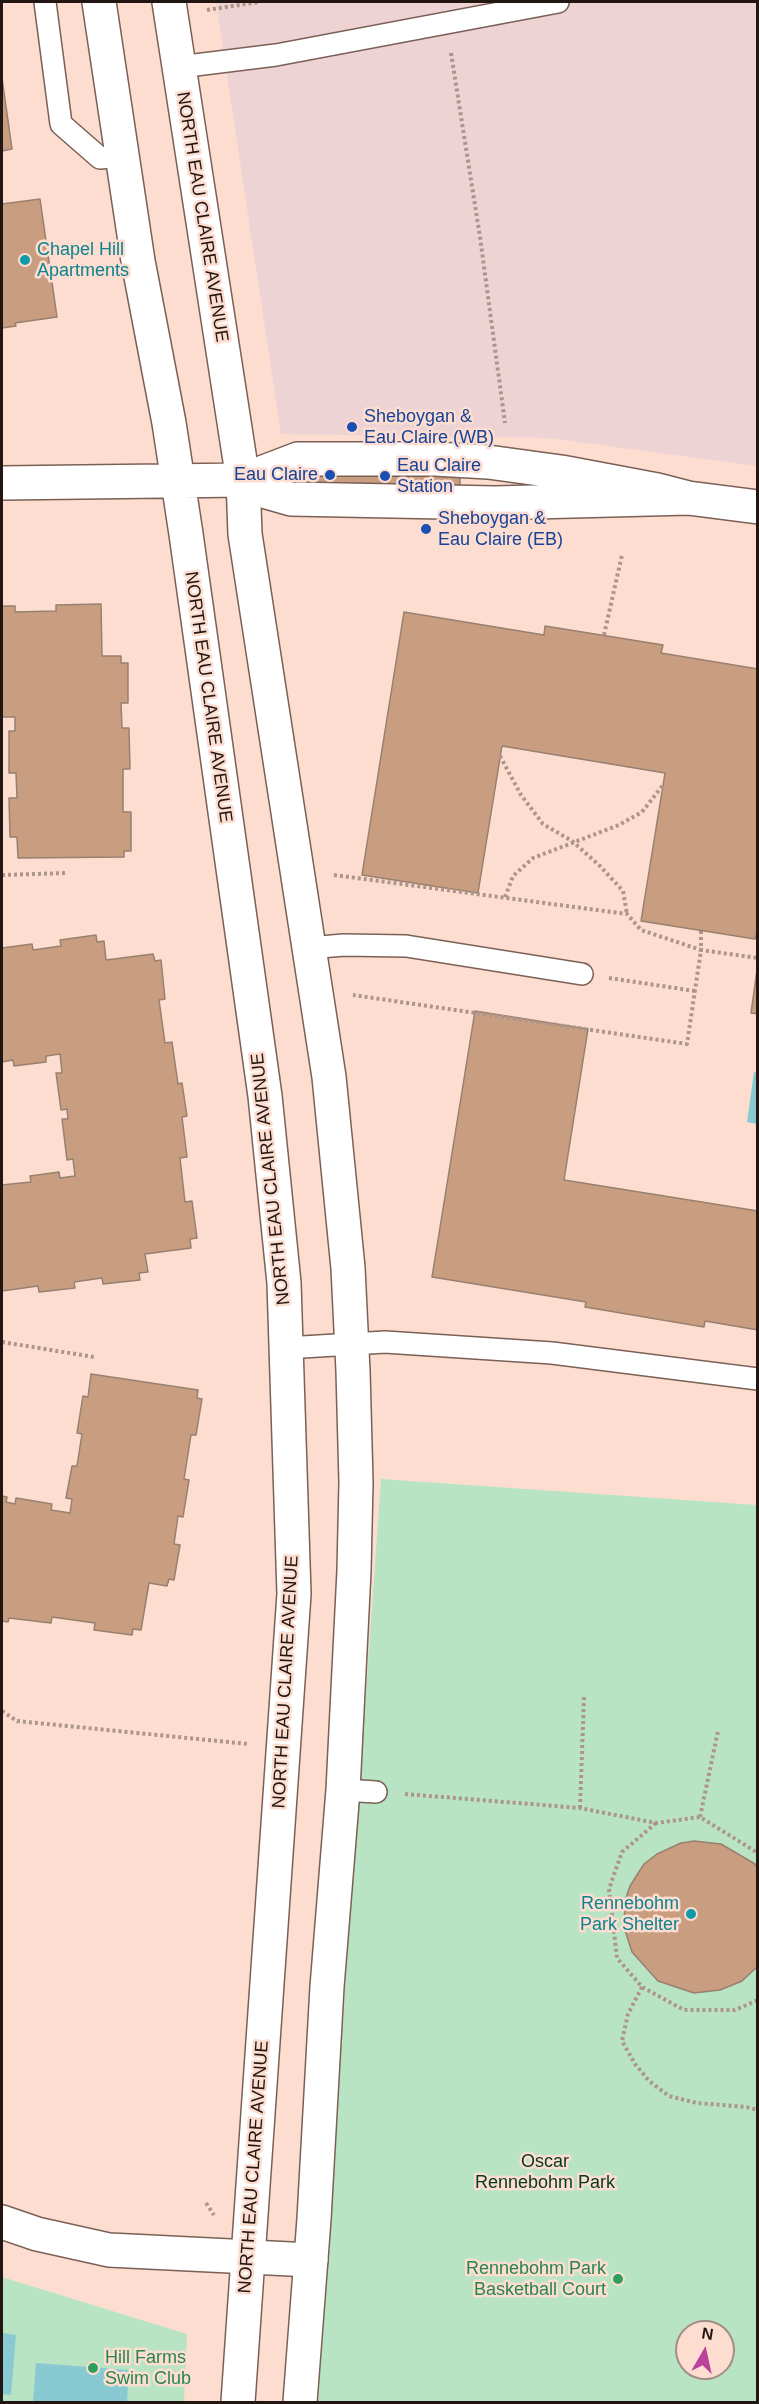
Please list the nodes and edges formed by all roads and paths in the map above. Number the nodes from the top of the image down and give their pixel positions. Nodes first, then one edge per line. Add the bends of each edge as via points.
1 (45, 2) edge
2 (99, 2) edge
3 (170, 2) edge
4 (259, 2) edge
5 (558, 2) edge
6 (203, 10) dead end
7 (446, 23) junction
8 (179, 67) junction
9 (122, 156) junction
10 (505, 423) dead end
11 (177, 480) junction
12 (243, 480) junction
13 (2, 483) edge
14 (688, 498) junction
15 (758, 507) edge
16 (622, 555) dead end
17 (604, 635) dead end
18 (500, 756) dead end
19 (663, 785) dead end
20 (572, 841) junction
21 (67, 873) dead end
22 (2, 875) edge
23 (334, 875) dead end
24 (505, 897) junction
25 (627, 914) junction
26 (701, 931) dead end
27 (308, 948) junction
28 (701, 950) junction
29 (758, 958) edge
30 (582, 974) joint
31 (695, 991) junction
32 (352, 994) dead end
33 (2, 1342) edge
34 (352, 1344) junction
35 (286, 1348) junction
36 (94, 1357) dead end
37 (758, 1379) edge
38 (584, 1697) dead end
39 (2, 1711) edge
40 (718, 1731) dead end
41 (248, 1744) dead end
42 (343, 1790) junction
43 (376, 1791) joint
44 (580, 1808) junction
45 (700, 1817) junction
46 (656, 1823) junction
47 (758, 1853) edge
48 (642, 1987) junction
49 (758, 2000) edge
50 (758, 2110) edge
51 (206, 2203) dead end
52 (215, 2215) dead end
53 (2, 2222) edge
54 (248, 2258) junction
55 (311, 2260) junction
56 (238, 2403) edge
57 (300, 2403) edge

1 - 9 lane via 61,124 100,158
2 - 9 street, NORTH EAU CLAIRE AVENUE
3 - 8 street, NORTH EAU CLAIRE AVENUE
4 - 6 path
5 - 7 lane
7 - 8 lane via 276,55
7 - 10 path
8 - 12 street, NORTH EAU CLAIRE AVENUE
9 - 11 street, NORTH EAU CLAIRE AVENUE
11 - 12 street
11 - 13 street
11 - 35 street, NORTH EAU CLAIRE AVENUE via 265,1096 282,1252
12 - 14 street via 291,499 495,503
12 - 14 street via 298,459 435,459 561,472
12 - 27 street, NORTH EAU CLAIRE AVENUE via 246,534
14 - 15 street
16 - 17 path
18 - 20 path via 521,795 543,824
19 - 20 path via 642,812 619,825
20 - 24 path via 522,866 513,876
20 - 25 path via 623,891
21 - 22 path
23 - 24 path
24 - 25 path
25 - 28 path via 641,930
26 - 28 path
27 - 30 lane via 406,946
27 - 34 street, NORTH EAU CLAIRE AVENUE via 329,1077
28 - 29 path
28 - 31 path
30 - 31 path
31 - 32 path via 687,1044
33 - 36 path
34 - 35 lane
34 - 37 lane via 386,1342 552,1353
34 - 42 street, NORTH EAU CLAIRE AVENUE via 355,1493
35 - 54 street, NORTH EAU CLAIRE AVENUE via 294,1594
38 - 44 path
39 - 41 path via 17,1721
40 - 45 path
42 - 43 lane
42 - 55 street, NORTH EAU CLAIRE AVENUE
43 - 44 path
44 - 46 path
45 - 46 path
45 - 47 path
46 - 48 path via 622,1852 609,1889 616,1958
48 - 49 path via 684,2010 735,2010
48 - 50 path via 628,2014 622,2042 649,2081 669,2096
51 - 52 path
53 - 54 street via 109,2250
54 - 55 street
54 - 56 street, NORTH EAU CLAIRE AVENUE
55 - 57 street, NORTH EAU CLAIRE AVENUE

